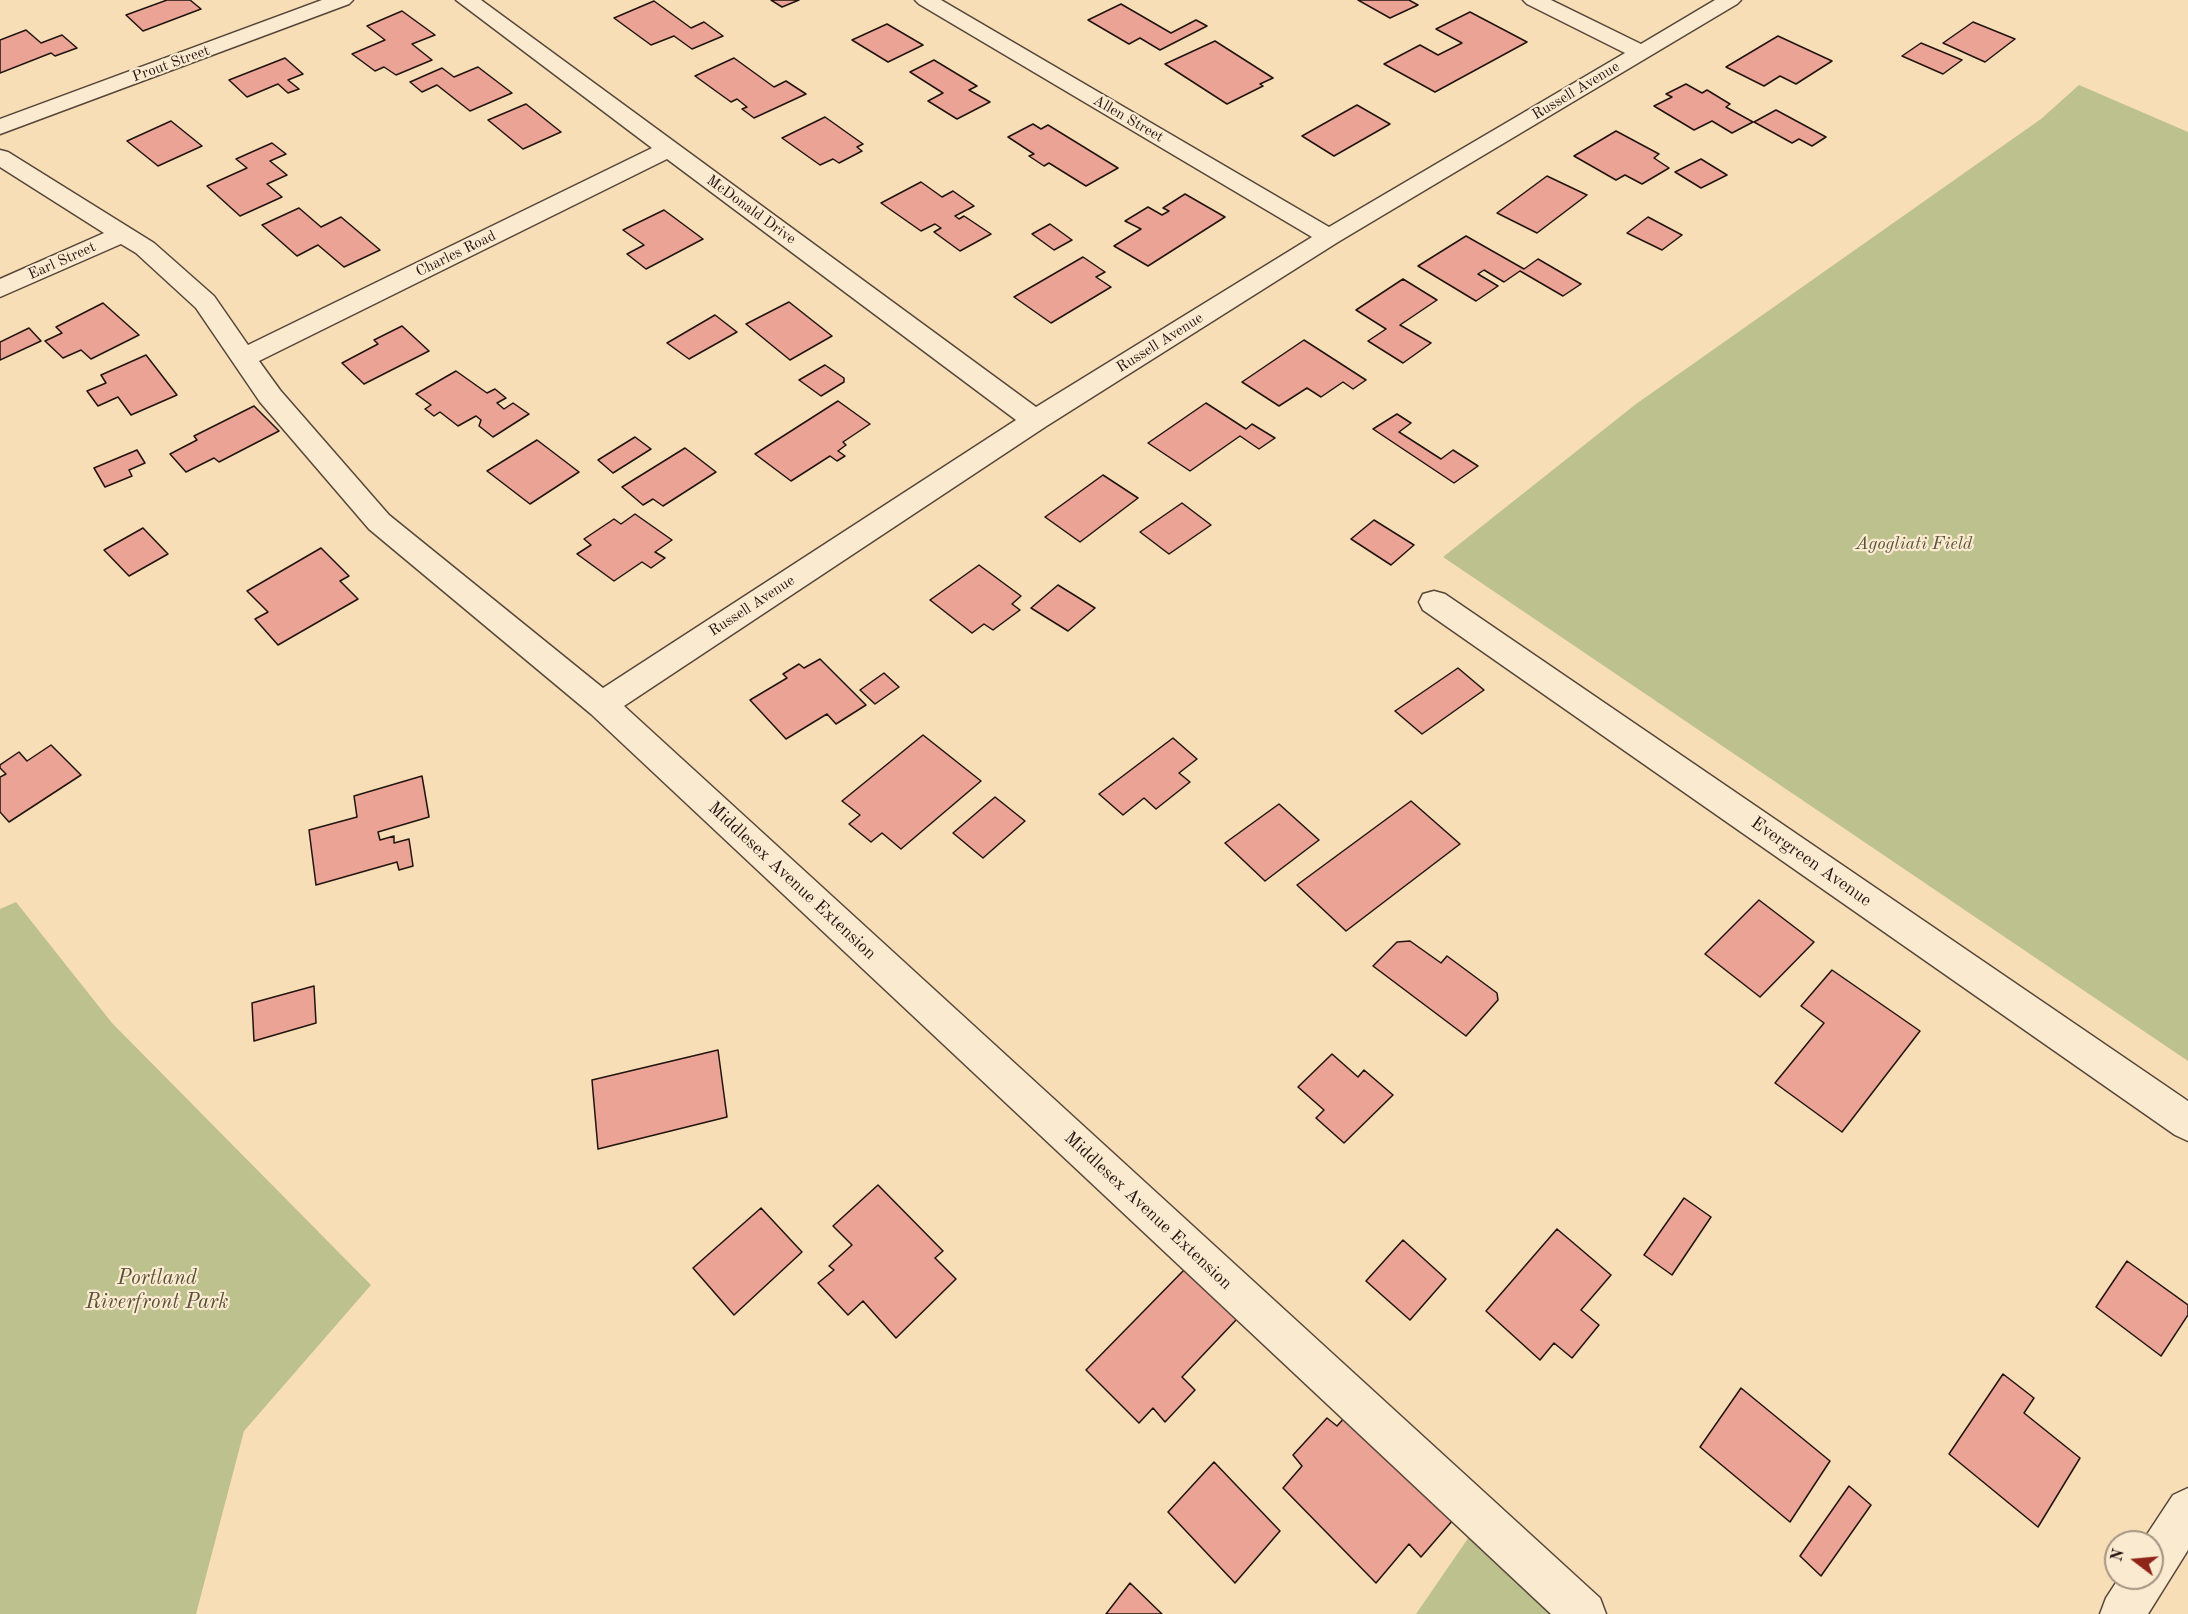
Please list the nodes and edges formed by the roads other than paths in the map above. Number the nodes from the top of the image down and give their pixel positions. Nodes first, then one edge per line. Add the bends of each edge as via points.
1 (280, 0) edge
2 (342, 0) edge
3 (467, 0) edge
4 (926, 0) edge
5 (1534, 0) edge
6 (1730, 0) edge
7 (299, 16) junction
8 (1641, 52) junction
9 (0, 127) edge
10 (669, 149) junction
11 (0, 157) edge
12 (123, 234) junction
13 (1329, 237) junction
14 (0, 289) edge
15 (244, 358) junction
16 (1035, 420) junction
17 (1434, 602) dead end
18 (602, 705) junction
19 (2188, 1123) edge
20 (2188, 1510) edge
21 (2164, 1548) edge
22 (2137, 1590) edge
23 (1584, 1614) edge
24 (2122, 1614) edge

1 - 7 street
2 - 7 street, Prout Street
3 - 10 street, McDonald Drive
4 - 13 street, Allen Street
5 - 8 street
6 - 8 street, Russell Avenue
7 - 9 street, Prout Street
8 - 13 street, Russell Avenue
10 - 15 street, Charles Road
10 - 16 street, McDonald Drive
11 - 12 street, Middlesex Avenue Extension
12 - 14 street, Earl Street
12 - 15 street, Middlesex Avenue Extension via 145,248 205,302
13 - 16 street, Russell Avenue
15 - 18 street, Middlesex Avenue Extension via 270,396 379,522
16 - 18 street, Russell Avenue
17 - 19 street, Evergreen Avenue
18 - 23 street, Middlesex Avenue Extension
20 - 21 street
22 - 24 street

